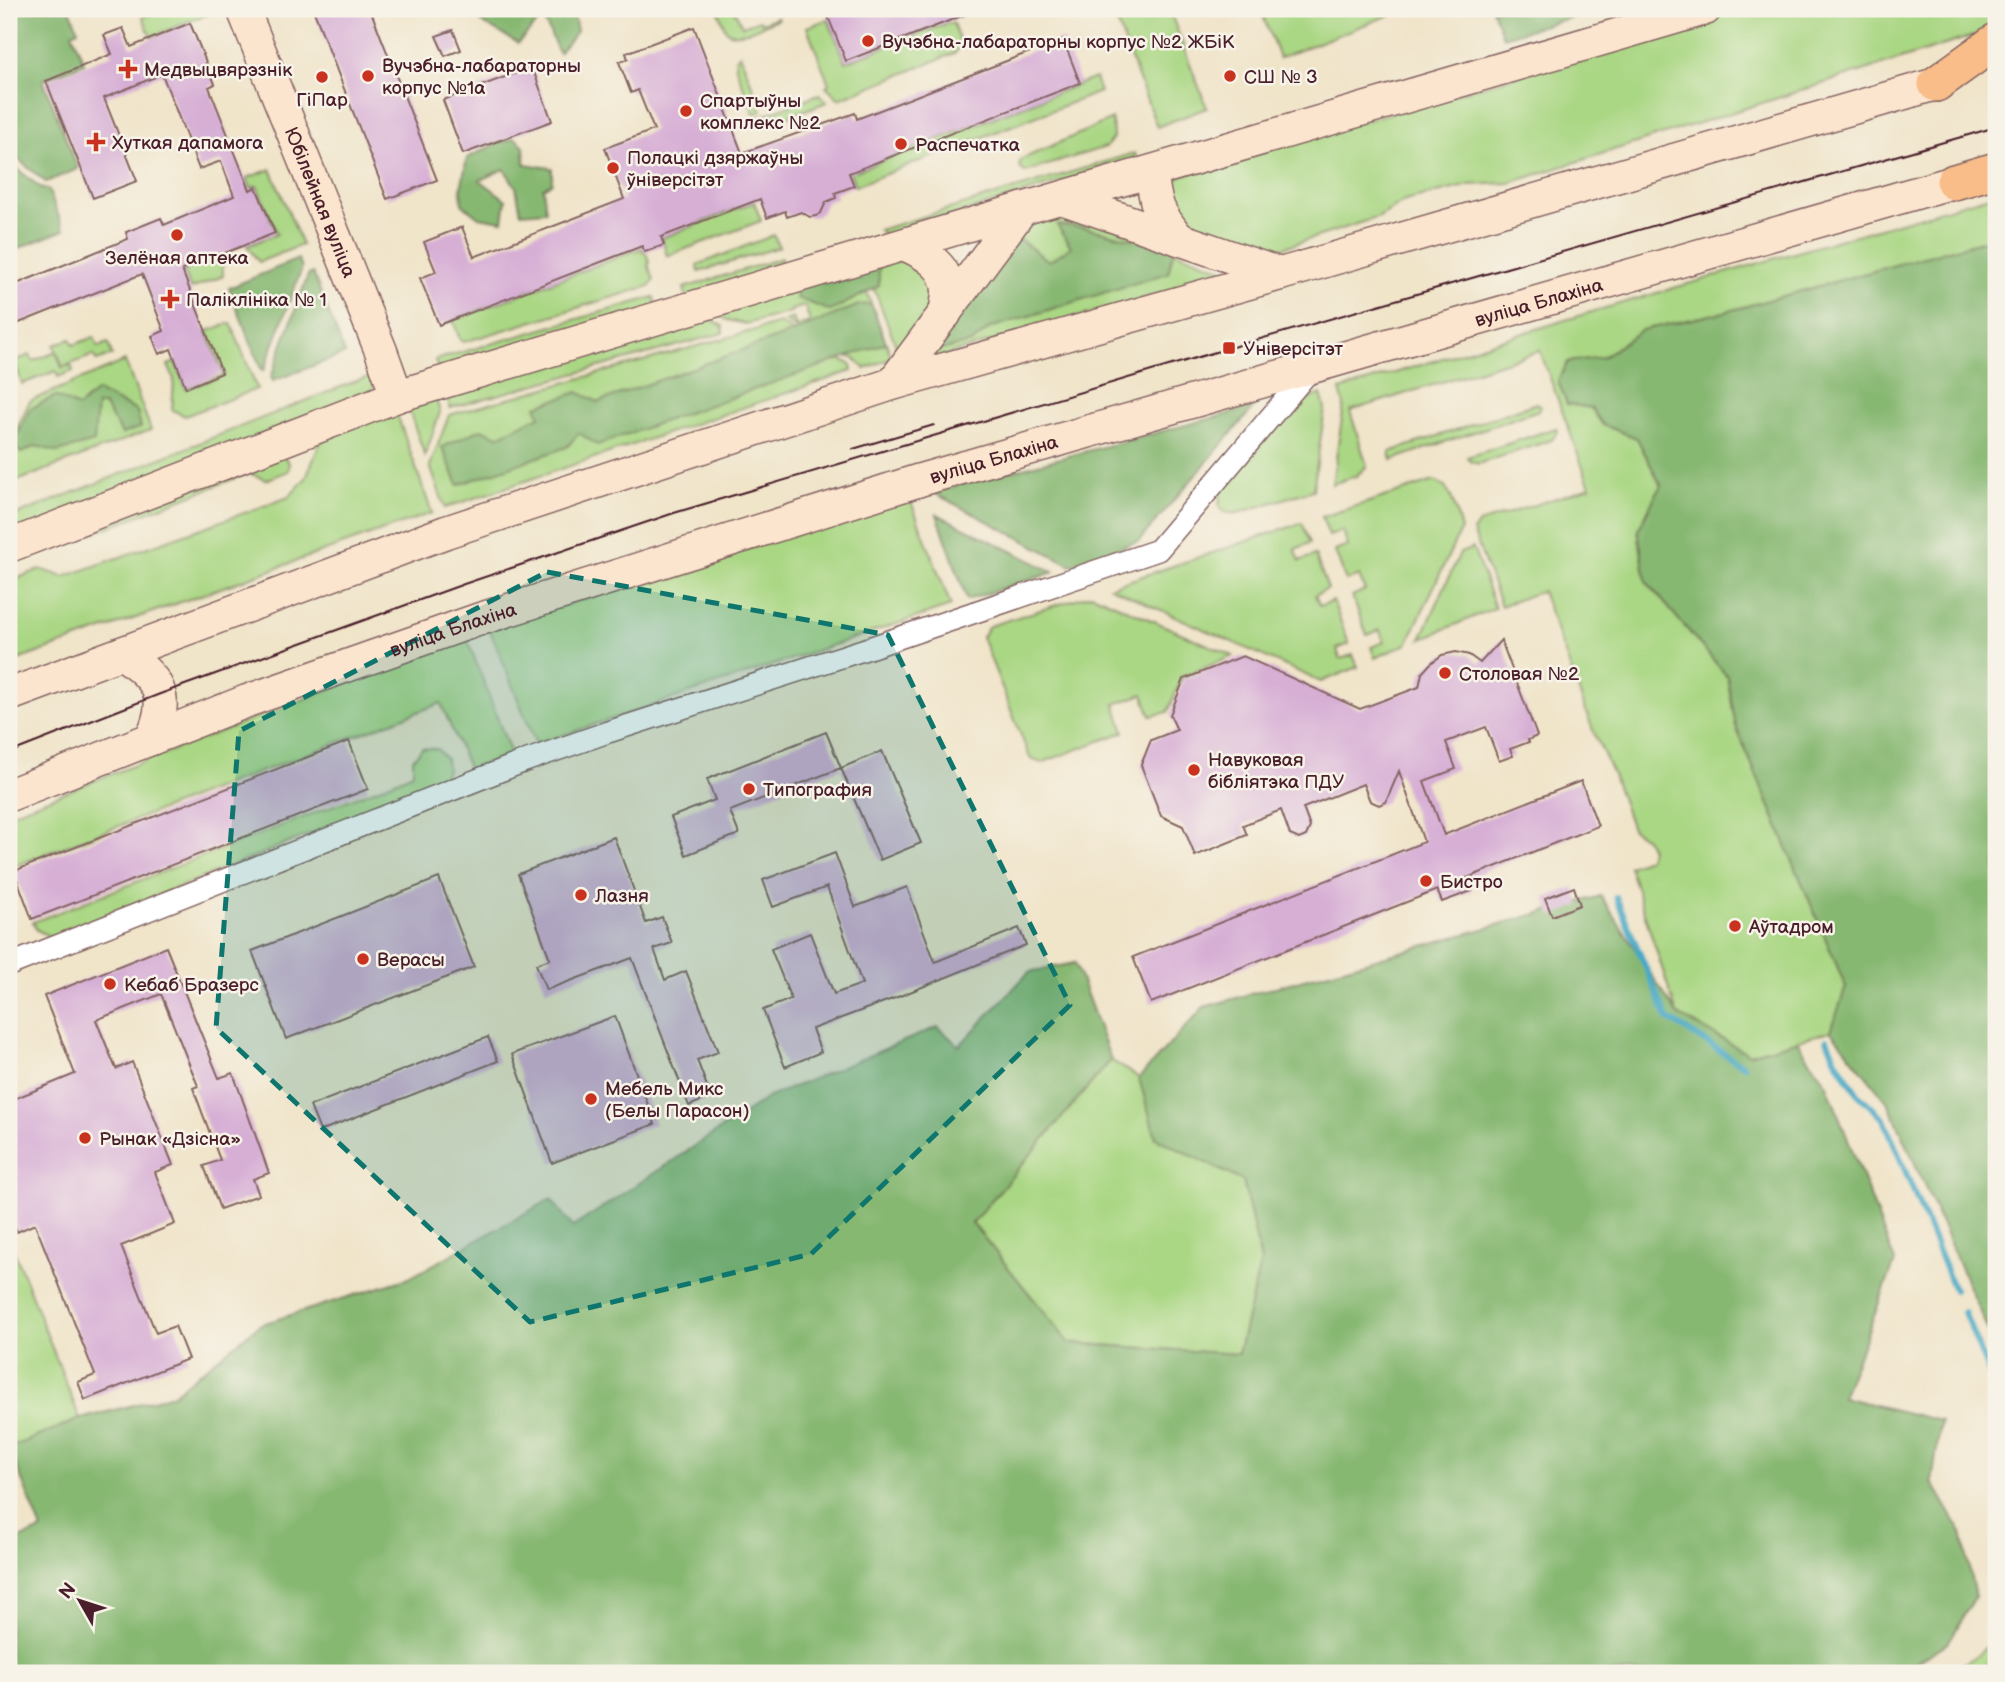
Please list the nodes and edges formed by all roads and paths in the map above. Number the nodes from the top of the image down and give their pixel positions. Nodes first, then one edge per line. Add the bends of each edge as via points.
1 (243, 9) edge
2 (1704, 9) edge
3 (1996, 41) edge
4 (1996, 71) edge
5 (1936, 84) junction
6 (1996, 170) edge
7 (1152, 172) junction
8 (1996, 181) edge
9 (1954, 182) junction
10 (1061, 198) junction
11 (1022, 209) junction
12 (1179, 239) junction
13 (906, 245) junction
14 (1280, 274) junction
15 (945, 314) junction
16 (1312, 368) junction
17 (892, 384) junction
18 (397, 396) junction
19 (9, 546) edge
20 (122, 653) junction
21 (9, 695) edge
22 (151, 739) junction
23 (9, 795) edge
24 (9, 965) edge

1 - 18 main road, Юбілейная вуліца
2 - 7 main road
3 - 5 main road
4 - 5 main road
5 - 14 main road
6 - 9 main road, вуліца Блахіна
7 - 10 main road
7 - 12 main road via 1162,218
8 - 9 main road
9 - 16 main road, вуліца Блахіна
10 - 11 main road
10 - 12 main road
11 - 13 main road
11 - 15 main road
12 - 14 main road
13 - 15 main road via 936,262 948,290
13 - 18 main road
14 - 17 main road
15 - 17 main road
16 - 22 main road, вуліца Блахіна via 920,480 490,616
16 - 24 street via 1158,550 525,761
17 - 20 main road via 446,533
18 - 19 main road
20 - 21 main road
20 - 22 main road via 146,670 160,694 161,719
22 - 23 main road, вуліца Блахіна

